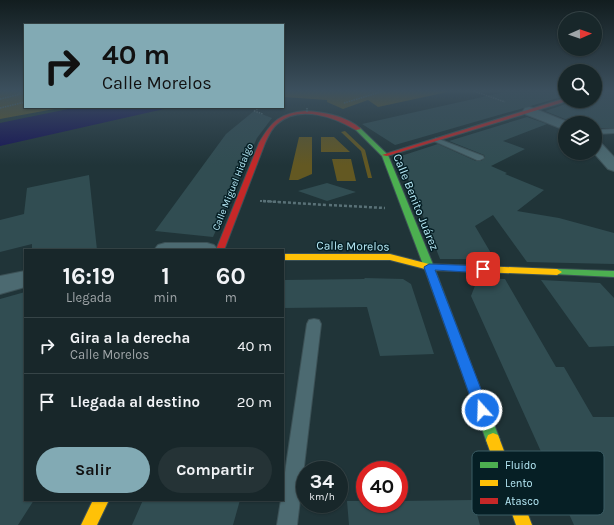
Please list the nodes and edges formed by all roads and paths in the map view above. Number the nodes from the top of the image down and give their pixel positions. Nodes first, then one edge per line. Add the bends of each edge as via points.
1 (288, 116) edge
2 (331, 116) edge
3 (515, 116) edge
4 (541, 116) edge
5 (558, 122) edge
6 (614, 131) edge
7 (602, 132) edge
8 (436, 140) junction
9 (602, 153) edge
10 (385, 155) junction
11 (480, 158) dead end
12 (614, 166) edge
13 (259, 201) dead end
14 (389, 208) dead end
15 (220, 249) edge
16 (284, 257) edge
17 (429, 267) junction
18 (614, 274) edge
19 (24, 279) edge
20 (0, 285) edge
21 (314, 324) dead end
22 (497, 451) edge
23 (101, 501) edge
24 (520, 515) edge
25 (89, 525) edge
26 (287, 525) edge
27 (524, 525) edge

1 - 15 street, Calle Miguel Hidalgo via 273,125 264,139
2 - 10 street, Calle Benito Juárez via 355,127
3 - 8 street
4 - 5 street
6 - 7 lane
8 - 10 street
8 - 11 lane
9 - 12 street
10 - 17 street, Calle Benito Juárez
13 - 14 path
16 - 17 street, Calle Morelos via 390,257
17 - 18 street, Calle Morelos
17 - 22 street, Calle Benito Juárez
19 - 20 street
21 - 26 lane
23 - 25 street
24 - 27 street, Calle Benito Juárez

